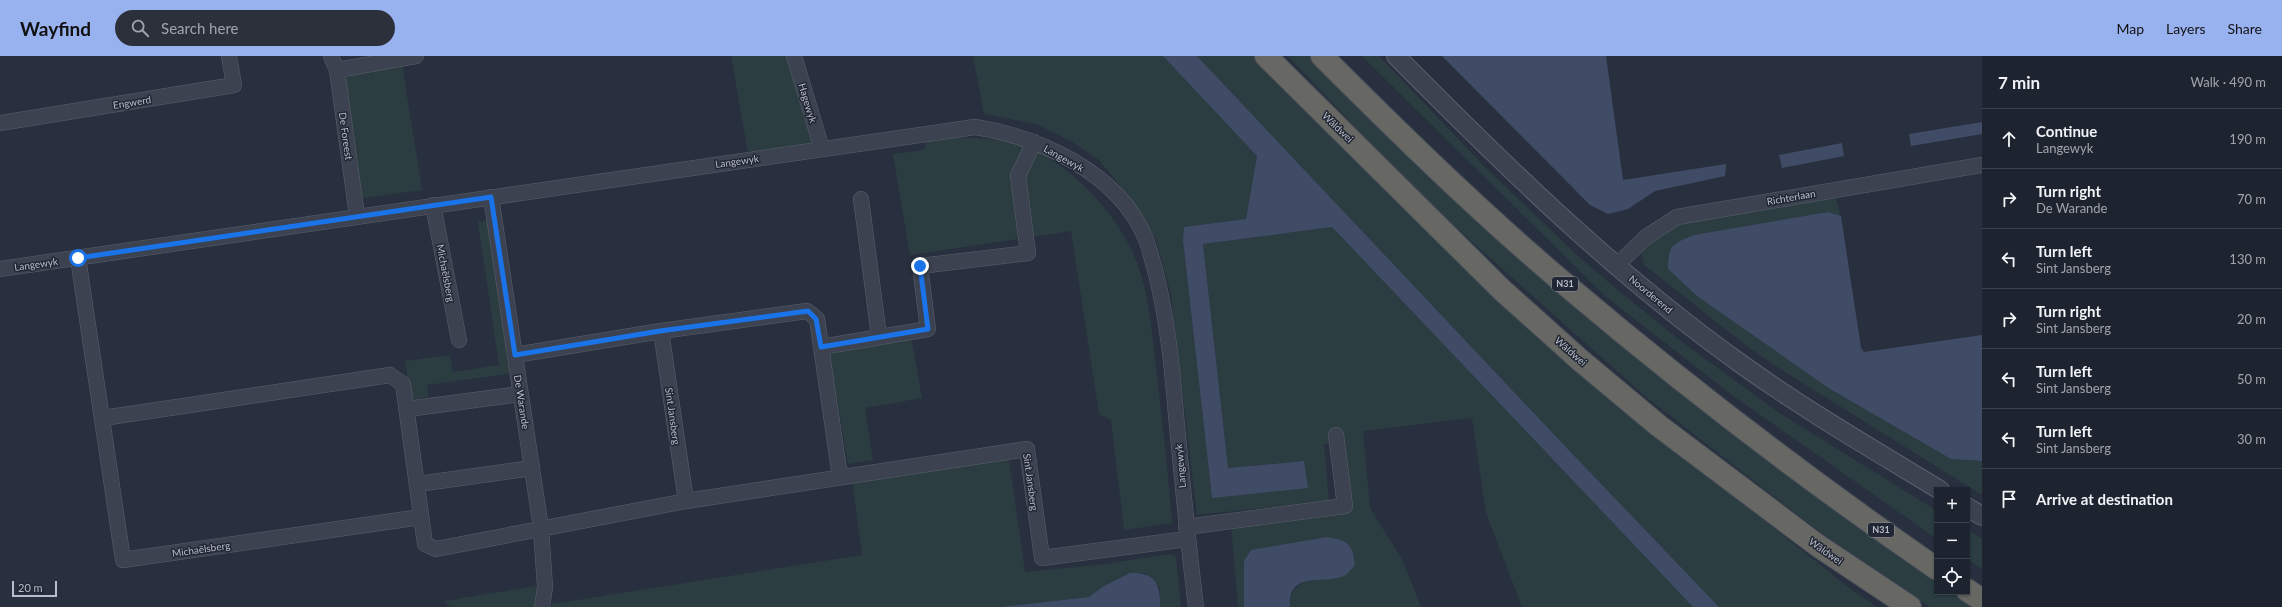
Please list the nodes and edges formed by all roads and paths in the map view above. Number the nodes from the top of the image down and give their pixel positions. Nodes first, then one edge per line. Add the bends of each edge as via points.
1 (229, 56) edge
2 (331, 56) edge
3 (412, 56) edge
4 (794, 56) edge
5 (1266, 56) edge
6 (1322, 56) edge
7 (1396, 56) edge
8 (337, 70) junction
9 (0, 123) edge
10 (1034, 142) junction
11 (822, 149) junction
12 (1982, 165) edge
13 (491, 197) junction
14 (861, 199) dead end
15 (433, 205) junction
16 (357, 216) junction
17 (78, 258) junction
18 (1617, 265) junction
19 (0, 269) edge
20 (660, 331) junction
21 (878, 336) junction
22 (459, 340) dead end
23 (821, 347) junction
24 (515, 355) junction
25 (520, 394) junction
26 (407, 409) junction
27 (103, 418) junction
28 (1336, 435) dead end
29 (532, 468) junction
30 (840, 477) junction
31 (418, 484) junction
32 (1935, 487) edge
33 (686, 501) junction
34 (1970, 509) edge
35 (1982, 516) edge
36 (421, 517) junction
37 (541, 528) junction
38 (1186, 533) junction
39 (1934, 567) edge
40 (1970, 592) edge
41 (1982, 600) edge
42 (542, 607) edge
43 (1196, 607) edge
44 (1910, 607) edge

1 - 9 street, Engwerd via 234,85
2 - 8 street, De Foreest
3 - 8 street
4 - 11 street, Hagewyk
5 - 44 highway, Wâldwei via 1502,290 1580,360 1659,426 1811,540
6 - 39 highway, N31 via 1420,152 1571,289 1733,421
7 - 18 street, Noorderend via 1510,170
8 - 16 street, De Foreest
10 - 11 street, Langewyk via 1002,131 975,127
10 - 21 street via 1018,176 1028,253 920,266 928,329
10 - 38 street, Langewyk via 1080,165 1108,187 1124,204 1145,237 1157,279 1169,340
11 - 13 street, Langewyk
12 - 18 street, Richterlaan via 1677,217 1646,237
13 - 15 street, Langewyk
13 - 24 street, De Warande
14 - 21 street
15 - 16 street, Langewyk
15 - 22 street, Michaëlsberg
16 - 17 street, Langewyk
17 - 19 street, Langewyk
17 - 27 street, Michaëlsberg
18 - 32 street, Noorderend via 1678,317 1744,366 1814,414
20 - 23 street via 808,311 816,319
20 - 24 street
20 - 33 street, Sint Jansberg
21 - 23 street
23 - 30 street
24 - 25 street, De Warande
25 - 26 street
25 - 29 street, De Warande
26 - 27 street via 404,384 390,376
26 - 31 street
27 - 36 street, Michaëlsberg via 123,560
28 - 38 street via 1345,506
29 - 31 street
29 - 37 street, De Warande
30 - 33 street, Sint Jansberg
30 - 38 street, Sint Jansberg via 1027,449 1042,558
31 - 36 street
33 - 37 street, Sint Jansberg
34 - 35 street
36 - 37 street via 425,544 436,549
37 - 42 street, De Warande via 545,587
38 - 43 street, Langewyk
40 - 41 highway

